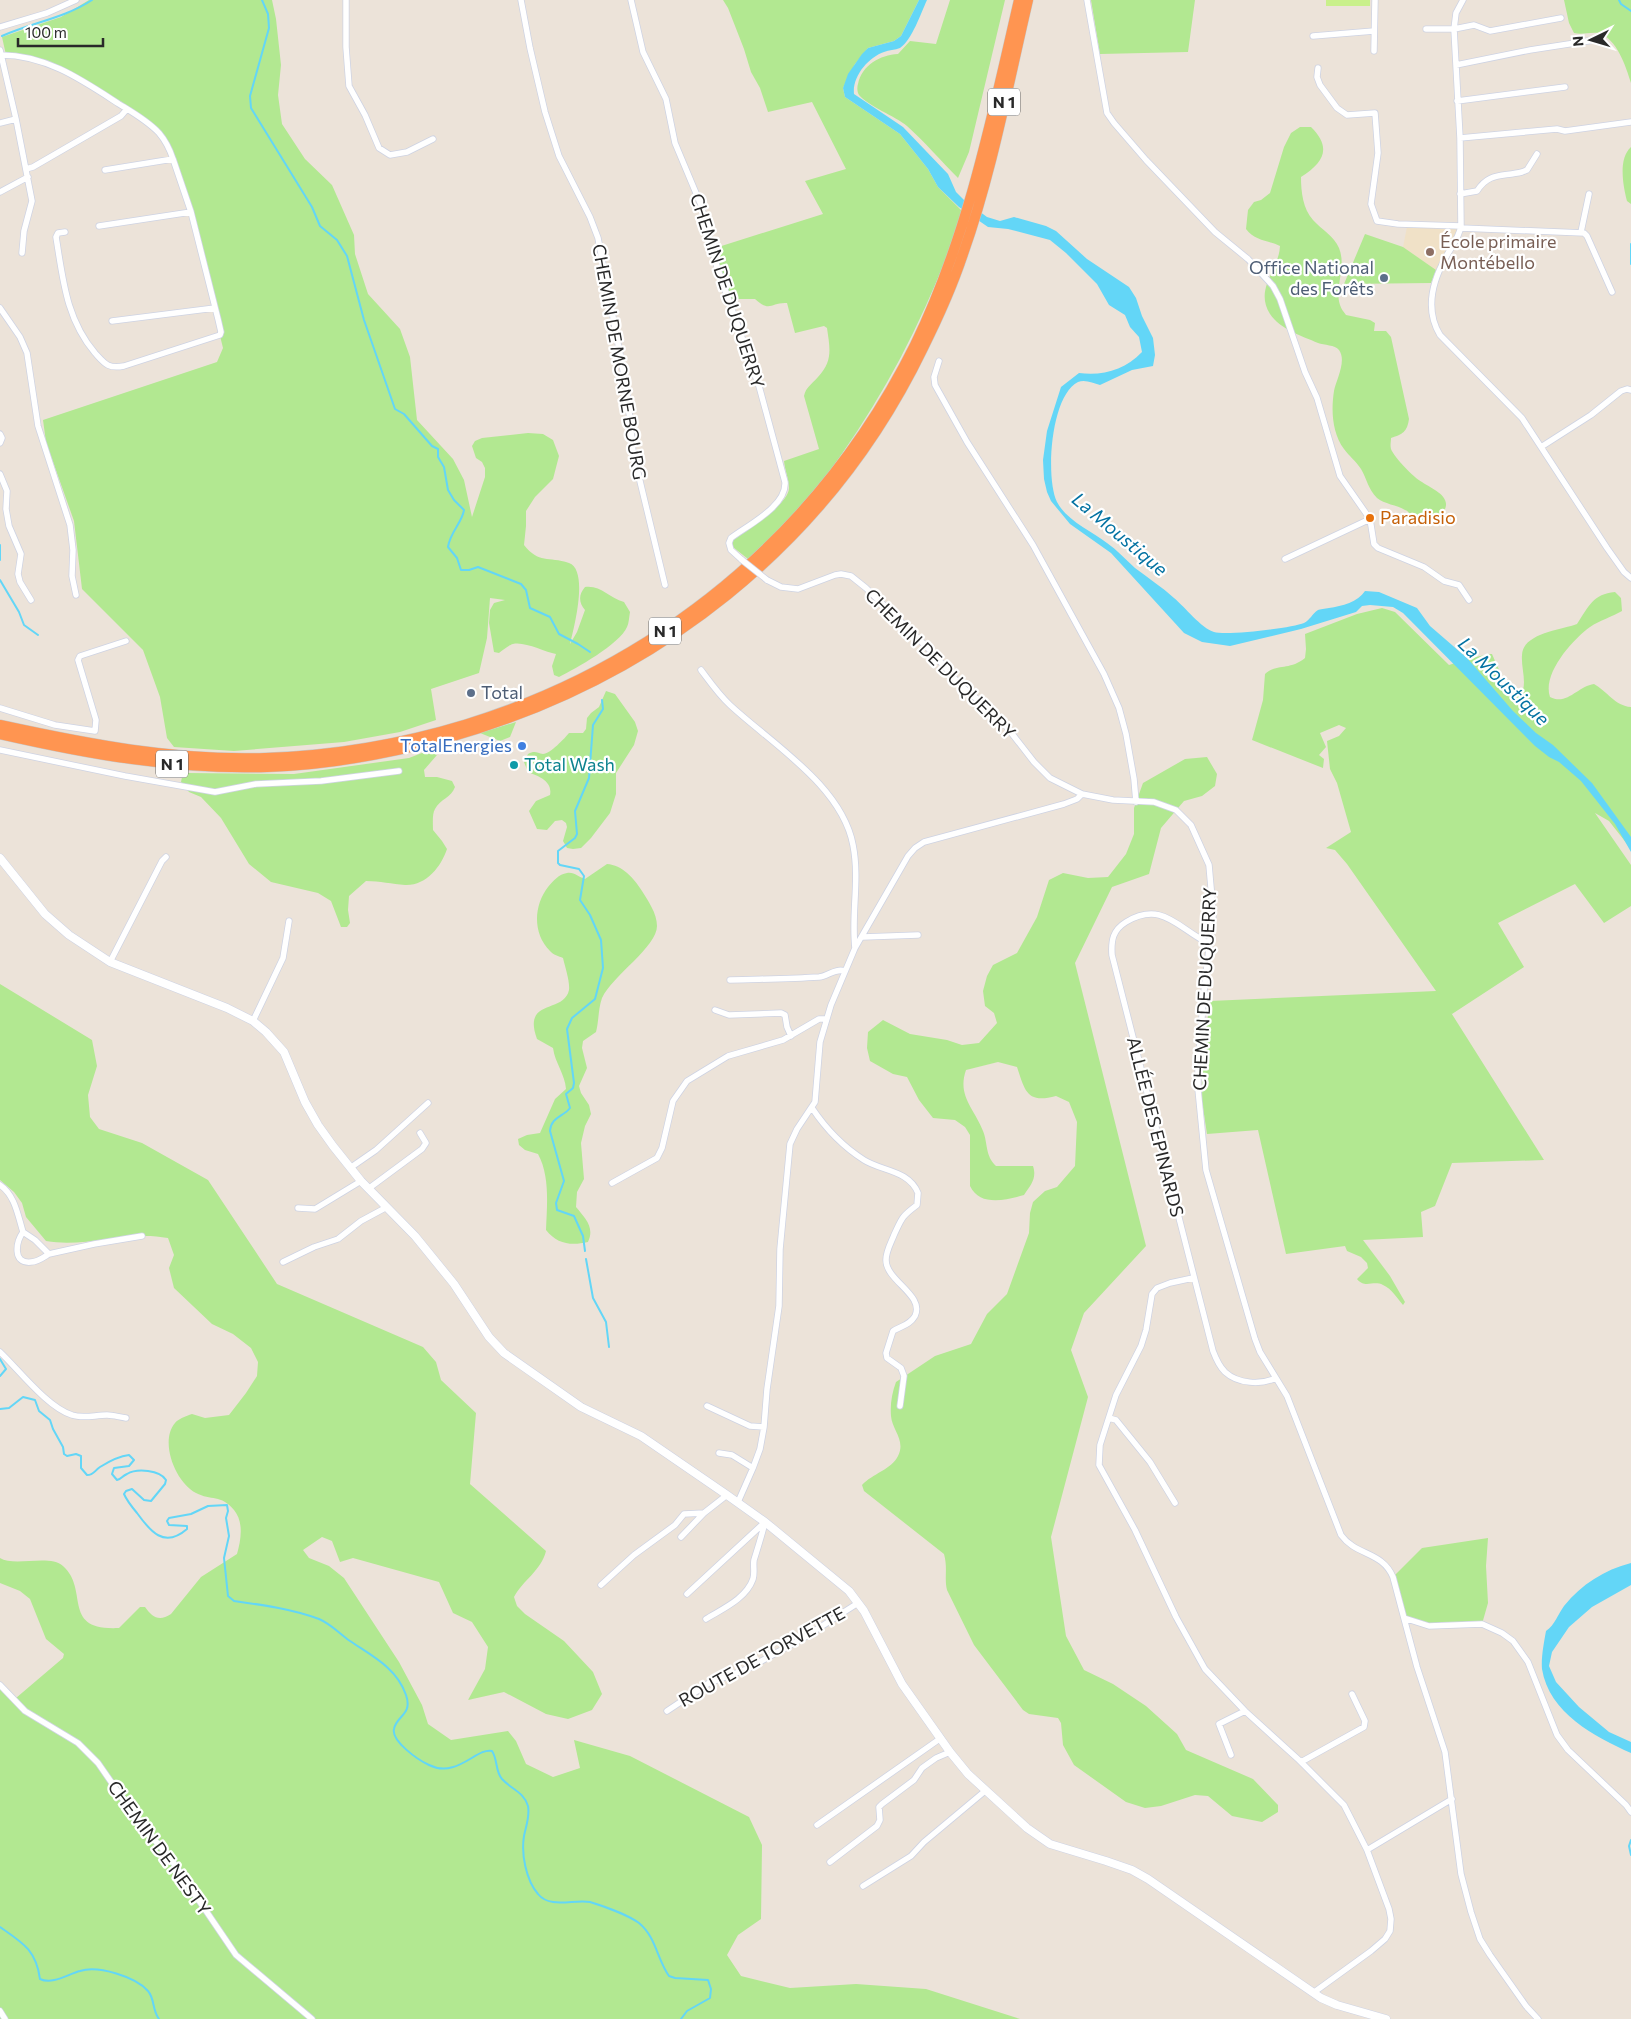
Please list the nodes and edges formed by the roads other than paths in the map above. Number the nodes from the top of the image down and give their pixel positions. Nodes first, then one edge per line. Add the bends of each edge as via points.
1 (76, 0) edge
2 (346, 0) edge
3 (520, 0) edge
4 (631, 0) edge
5 (1020, 0) edge
6 (1028, 0) edge
7 (1087, 0) edge
8 (1375, 0) edge
9 (1463, 0) edge
10 (1561, 18) dead end
11 (0, 27) edge
12 (1426, 29) dead end
13 (1454, 30) junction
14 (1374, 32) junction
15 (1313, 36) dead end
16 (1601, 39) dead end
17 (1374, 51) dead end
18 (0, 52) edge
19 (1456, 65) junction
20 (1318, 68) dead end
21 (1565, 87) dead end
22 (1457, 101) junction
23 (127, 109) junction
24 (16, 119) junction
25 (1631, 122) edge
26 (0, 123) edge
27 (1460, 138) junction
28 (434, 139) dead end
29 (1537, 154) dead end
30 (173, 159) junction
31 (26, 169) junction
32 (105, 170) dead end
33 (28, 177) junction
34 (0, 192) edge
35 (1460, 194) junction
36 (1589, 194) dead end
37 (975, 200) junction
38 (191, 212) junction
39 (968, 222) junction
40 (99, 226) dead end
41 (1461, 227) junction
42 (65, 232) dead end
43 (1581, 232) junction
44 (22, 253) dead end
45 (1612, 292) dead end
46 (0, 308) edge
47 (215, 308) junction
48 (112, 321) dead end
49 (939, 361) dead end
50 (1631, 390) edge
51 (0, 434) edge
52 (0, 443) edge
53 (1541, 447) junction
54 (0, 474) edge
55 (1370, 519) junction
56 (1285, 559) dead end
57 (1631, 578) edge
58 (665, 585) dead end
59 (76, 595) dead end
60 (31, 600) dead end
61 (1469, 600) dead end
62 (126, 641) dead end
63 (700, 670) dead end
64 (0, 708) edge
65 (0, 725) edge
66 (0, 734) edge
67 (0, 750) edge
68 (399, 771) dead end
69 (1082, 794) junction
70 (1136, 802) junction
71 (166, 857) dead end
72 (0, 858) edge
73 (290, 921) dead end
74 (918, 935) dead end
75 (863, 937) junction
76 (1210, 944) junction
77 (855, 948) junction
78 (110, 962) junction
79 (845, 971) junction
80 (730, 980) dead end
81 (716, 1010) dead end
82 (826, 1019) junction
83 (253, 1021) junction
84 (791, 1036) junction
85 (428, 1103) dead end
86 (812, 1108) junction
87 (420, 1133) dead end
88 (350, 1168) junction
89 (361, 1181) junction
90 (612, 1183) dead end
91 (0, 1185) edge
92 (368, 1189) junction
93 (387, 1207) junction
94 (298, 1208) dead end
95 (24, 1232) junction
96 (142, 1236) dead end
97 (49, 1254) junction
98 (283, 1262) dead end
99 (1193, 1278) junction
100 (0, 1352) edge
101 (1276, 1378) junction
102 (707, 1406) dead end
103 (900, 1406) dead end
104 (126, 1418) dead end
105 (1109, 1418) junction
106 (764, 1427) junction
107 (719, 1453) dead end
108 (753, 1468) junction
109 (727, 1494) junction
110 (738, 1502) junction
111 (1176, 1503) dead end
112 (704, 1513) junction
113 (765, 1522) junction
114 (682, 1537) dead end
115 (601, 1585) dead end
116 (686, 1594) dead end
117 (858, 1603) junction
118 (1404, 1618) junction
119 (706, 1620) dead end
120 (0, 1685) edge
121 (1352, 1694) dead end
122 (667, 1711) dead end
123 (1245, 1711) junction
124 (940, 1738) junction
125 (950, 1752) junction
126 (1231, 1755) dead end
127 (1301, 1762) junction
128 (985, 1791) junction
129 (1452, 1799) junction
130 (1631, 1812) edge
131 (817, 1824) dead end
132 (1367, 1850) junction
133 (830, 1862) dead end
134 (864, 1886) dead end
135 (1312, 1993) junction
136 (0, 2011) edge
137 (5, 2019) edge
138 (312, 2019) edge
139 (1386, 2019) edge
140 (1538, 2019) edge

1 - 11 street via 47,13
2 - 28 street via 349,86 379,148 390,156
3 - 58 street, CHEMIN DE MORNE BOURG via 545,112 559,156 598,238 627,391 633,452
4 - 69 street, CHEMIN DE DUQUERRY, bridge via 643,52 666,98 675,143 701,205 717,267 759,386 785,482 786,488 775,506 731,538 731,550 767,580 781,587 805,587 842,574 855,578 961,686 998,717 1034,762 1056,782
5 - 37 highway, N 1
6 - 37 highway, N 1
7 - 55 street via 1107,113 1146,160 1215,232 1248,259 1273,286 1317,398 1340,476
8 - 14 street
9 - 13 street via 1456,13
10 - 13 street via 1490,31 1474,25
12 - 13 street
13 - 19 street
14 - 15 street
14 - 17 street
16 - 19 street
18 - 23 street via 59,67
18 - 24 street
19 - 22 street
20 - 41 street via 1320,85 1337,108 1347,115 1375,113 1378,153 1371,204 1377,220
21 - 22 street
22 - 27 street
23 - 30 street via 157,131
23 - 31 street via 121,116
24 - 26 street
24 - 31 street
25 - 27 street via 1565,131 1557,129
27 - 35 street
29 - 35 street via 1527,170 1488,178 1477,191
30 - 32 street
30 - 38 street
31 - 33 street
33 - 34 street
33 - 44 street via 32,201
35 - 41 street
36 - 43 street
37 - 39 highway, N 1
38 - 40 street
38 - 47 street
39 - 65 highway, N 1 via 915,345 865,433 833,476 767,549 724,588 683,619 608,665 548,694 457,726 369,747 300,756 170,756 118,750
39 - 66 highway, N 1 via 945,300 917,360 899,394 840,480 761,568 728,596 689,626 612,673 547,704 465,732 381,754 296,765 222,767 146,762
41 - 43 street
41 - 53 street via 1436,275 1432,311 1434,325 1476,373 1514,409
42 - 47 street via 56,237 74,322 86,342 107,365 113,368 124,366 218,336 221,332
43 - 45 street via 1588,236
46 - 59 street via 27,353 38,426 70,525
47 - 48 street
49 - 70 street via 935,385 1033,545 1104,674 1126,734
50 - 53 street via 1621,391
51 - 52 street
53 - 57 street via 1607,548
54 - 60 street via 7,491 8,526 21,554 18,574
55 - 56 street
55 - 61 street via 1374,544 1378,548 1424,566 1444,581 1458,586
62 - 64 street via 80,656 78,660 96,720 95,731 55,725
63 - 77 street via 729,704 812,777 834,800 843,816 855,858
67 - 68 street via 207,792 256,784 321,781
69 - 70 street, CHEMIN DE DUQUERRY
69 - 75 street via 1064,804 924,842 908,856
70 - 76 street, CHEMIN DE DUQUERRY via 1154,802 1176,810 1191,825 1209,865
71 - 78 street
72 - 78 street via 44,914
73 - 83 street via 283,958
74 - 75 street
75 - 77 street
76 - 99 street, ALLÉE DES EPINARDS via 1153,913 1136,916 1124,923 1113,936 1112,943 1121,994
76 - 101 street, CHEMIN DE DUQUERRY via 1198,1069 1203,1150 1213,1199 1255,1340
77 - 79 street
78 - 83 street
79 - 80 street via 784,980 763,977
79 - 82 street
81 - 84 street via 729,1015 781,1012 785,1014
82 - 84 street via 819,1019
82 - 86 street
83 - 88 street via 284,1052 318,1125
84 - 90 street via 728,1056 687,1081 674,1101 658,1158
85 - 88 street via 376,1150
86 - 103 street via 825,1128 840,1142 865,1161 896,1172 912,1182 918,1193 917,1205 901,1218 886,1260 888,1270 908,1292 916,1307 911,1321 893,1331 886,1353 887,1358 901,1368 904,1376
86 - 106 street via 790,1144 780,1249 779,1306 766,1389
87 - 92 street via 426,1143 422,1148
88 - 89 street
89 - 92 street
89 - 94 street via 315,1209
91 - 95 street via 12,1198
92 - 93 street
93 - 98 street via 361,1220 338,1239
93 - 109 street via 454,1284 489,1337 504,1353 581,1407 641,1436
95 - 97 street
95 - 97 street via 18,1239 17,1251 23,1261 31,1262
96 - 97 street
99 - 101 street, ALLÉE DES EPINARDS via 1218,1364 1236,1379 1258,1383
99 - 105 street via 1157,1288 1152,1294 1141,1346 1116,1395
100 - 104 street via 23,1377 71,1415
101 - 118 street, CHEMIN DE DUQUERRY via 1289,1401 1342,1535 1350,1545 1385,1564 1393,1577
102 - 106 street via 750,1426
105 - 111 street via 1116,1420 1150,1462
105 - 123 street via 1100,1445 1099,1465 1205,1669
106 - 108 street
107 - 108 street via 732,1455
108 - 110 street
109 - 110 street
109 - 112 street
110 - 113 street
112 - 114 street
112 - 115 street via 684,1514 675,1525 634,1555
113 - 116 street
113 - 117 street via 823,1568
113 - 119 street via 748,1588 740,1598
117 - 122 street, ROUTE DE TORVETTE via 747,1669 709,1683
117 - 124 street via 902,1684
118 - 129 street, CHEMIN DE DUQUERRY via 1445,1752
118 - 130 street via 1429,1626 1482,1624 1513,1641 1528,1662 1557,1735
120 - 138 street, CHEMIN DE NESTY via 25,1711 78,1743 98,1763 141,1825 168,1854 236,1955
121 - 127 street via 1365,1721 1364,1727
123 - 126 street via 1219,1724
123 - 127 street
124 - 125 street
124 - 131 street
125 - 128 street
125 - 133 street via 922,1768 914,1780 882,1804 877,1826
127 - 132 street via 1344,1805
128 - 134 street via 911,1856
128 - 135 street via 1040,1838 1140,1875
129 - 132 street
129 - 140 street, CHEMIN DE DUQUERRY via 1463,1887 1480,1939
132 - 135 street via 1392,1919 1390,1930 1371,1951
135 - 139 street via 1337,2005
136 - 137 street

